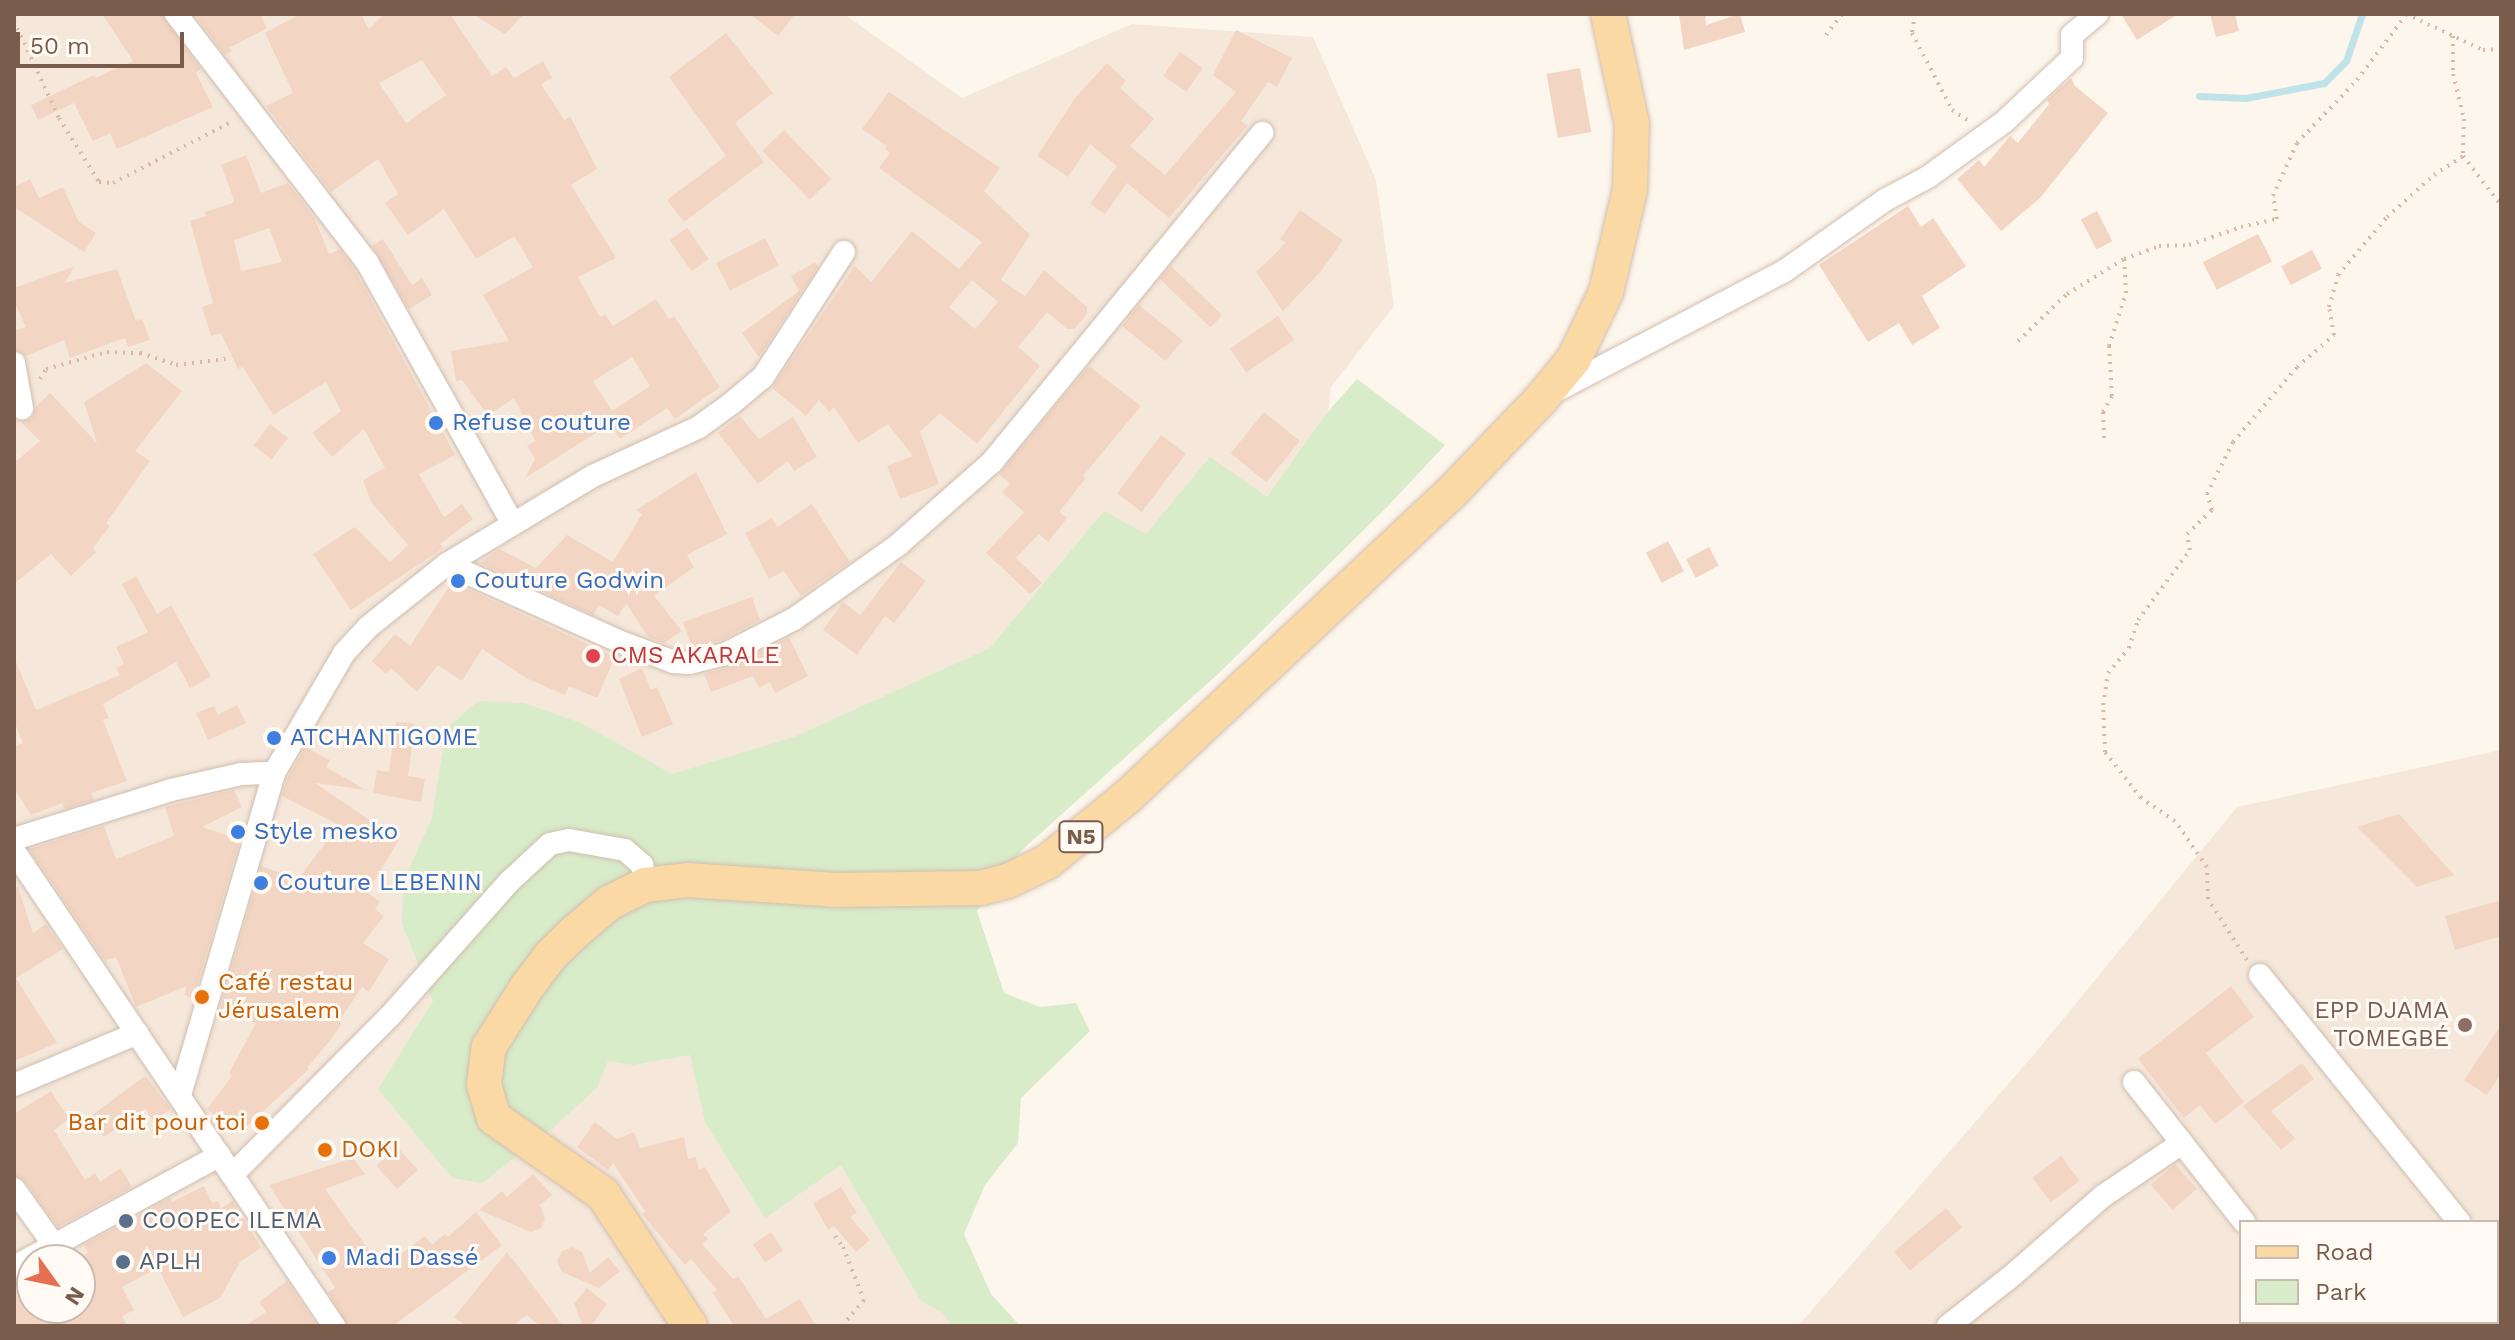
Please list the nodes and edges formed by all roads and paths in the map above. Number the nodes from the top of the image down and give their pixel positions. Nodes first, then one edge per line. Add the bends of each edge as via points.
1 (176, 14) edge
2 (1608, 14) edge
3 (1842, 14) edge
4 (1915, 14) edge
5 (2097, 14) edge
6 (2406, 14) edge
7 (14, 21) edge
8 (1826, 35) dead end
9 (2453, 36) junction
10 (2501, 49) edge
11 (251, 113) junction
12 (2004, 122) junction
13 (1262, 133) dead end
14 (2463, 156) junction
15 (2501, 205) edge
16 (844, 252) dead end
17 (2124, 259) junction
18 (2018, 341) dead end
19 (226, 359) dead end
20 (14, 363) edge
21 (1542, 398) junction
22 (22, 408) joint
23 (2104, 438) dead end
24 (512, 523) junction
25 (447, 564) junction
26 (274, 773) junction
27 (14, 839) edge
28 (14, 851) edge
29 (645, 885) junction
30 (2260, 975) joint
31 (138, 1033) junction
32 (2134, 1082) dead end
33 (14, 1085) edge
34 (180, 1095) junction
35 (2182, 1143) junction
36 (220, 1155) junction
37 (232, 1175) junction
38 (14, 1189) edge
39 (2242, 1220) edge
40 (2457, 1220) edge
41 (835, 1236) dead end
42 (53, 1244) edge
43 (56, 1244) edge
44 (334, 1326) edge
45 (690, 1326) edge
46 (842, 1326) edge
47 (1948, 1326) edge

1 - 11 street
2 - 21 main road, N5 via 1632,124 1622,238 1590,328 1574,359
3 - 8 path
4 - 12 path via 1912,33 1952,110 1968,121
5 - 12 street via 2072,35 2072,58
6 - 9 path
6 - 17 path via 2357,80 2297,143 2273,196 2277,219
7 - 11 path via 59,118 99,182 113,183
9 - 10 path via 2483,50
9 - 14 path via 2453,74 2464,119
11 - 24 street via 367,262
12 - 21 street via 1783,272
13 - 25 street via 992,462 898,545 794,619 725,654 674,662
14 - 15 path
14 - 30 path via 2387,217 2338,275 2329,307 2334,335 2297,367 2233,442 2207,494 2212,510 2187,534 2190,550 2138,620 2129,648 2108,673 2105,752 2141,798 2175,821 2207,867 2208,899
16 - 24 street via 763,377 732,403 699,427 593,476
17 - 18 path via 2067,294
17 - 23 path via 2126,293 2109,346 2112,396 2103,412
19 - 22 path via 176,365 140,353 107,352 46,369
20 - 22 street
21 - 29 main road, N5 via 1376,565 1127,797 1074,843 1029,872 981,888 904,892 687,880
24 - 25 street
25 - 26 street via 344,653
26 - 27 street via 241,774 171,790
26 - 34 street
28 - 31 street
29 - 37 street via 642,865 625,850 569,840 550,844
29 - 45 main road, N5 via 609,903 544,963 489,1047 484,1085 494,1118 503,1127 603,1194
30 - 40 street
31 - 33 street
31 - 34 street
32 - 35 street
34 - 36 street
35 - 39 street
35 - 47 street via 2103,1196
36 - 37 street
36 - 43 street
37 - 44 street
38 - 42 street
41 - 46 path via 864,1300

